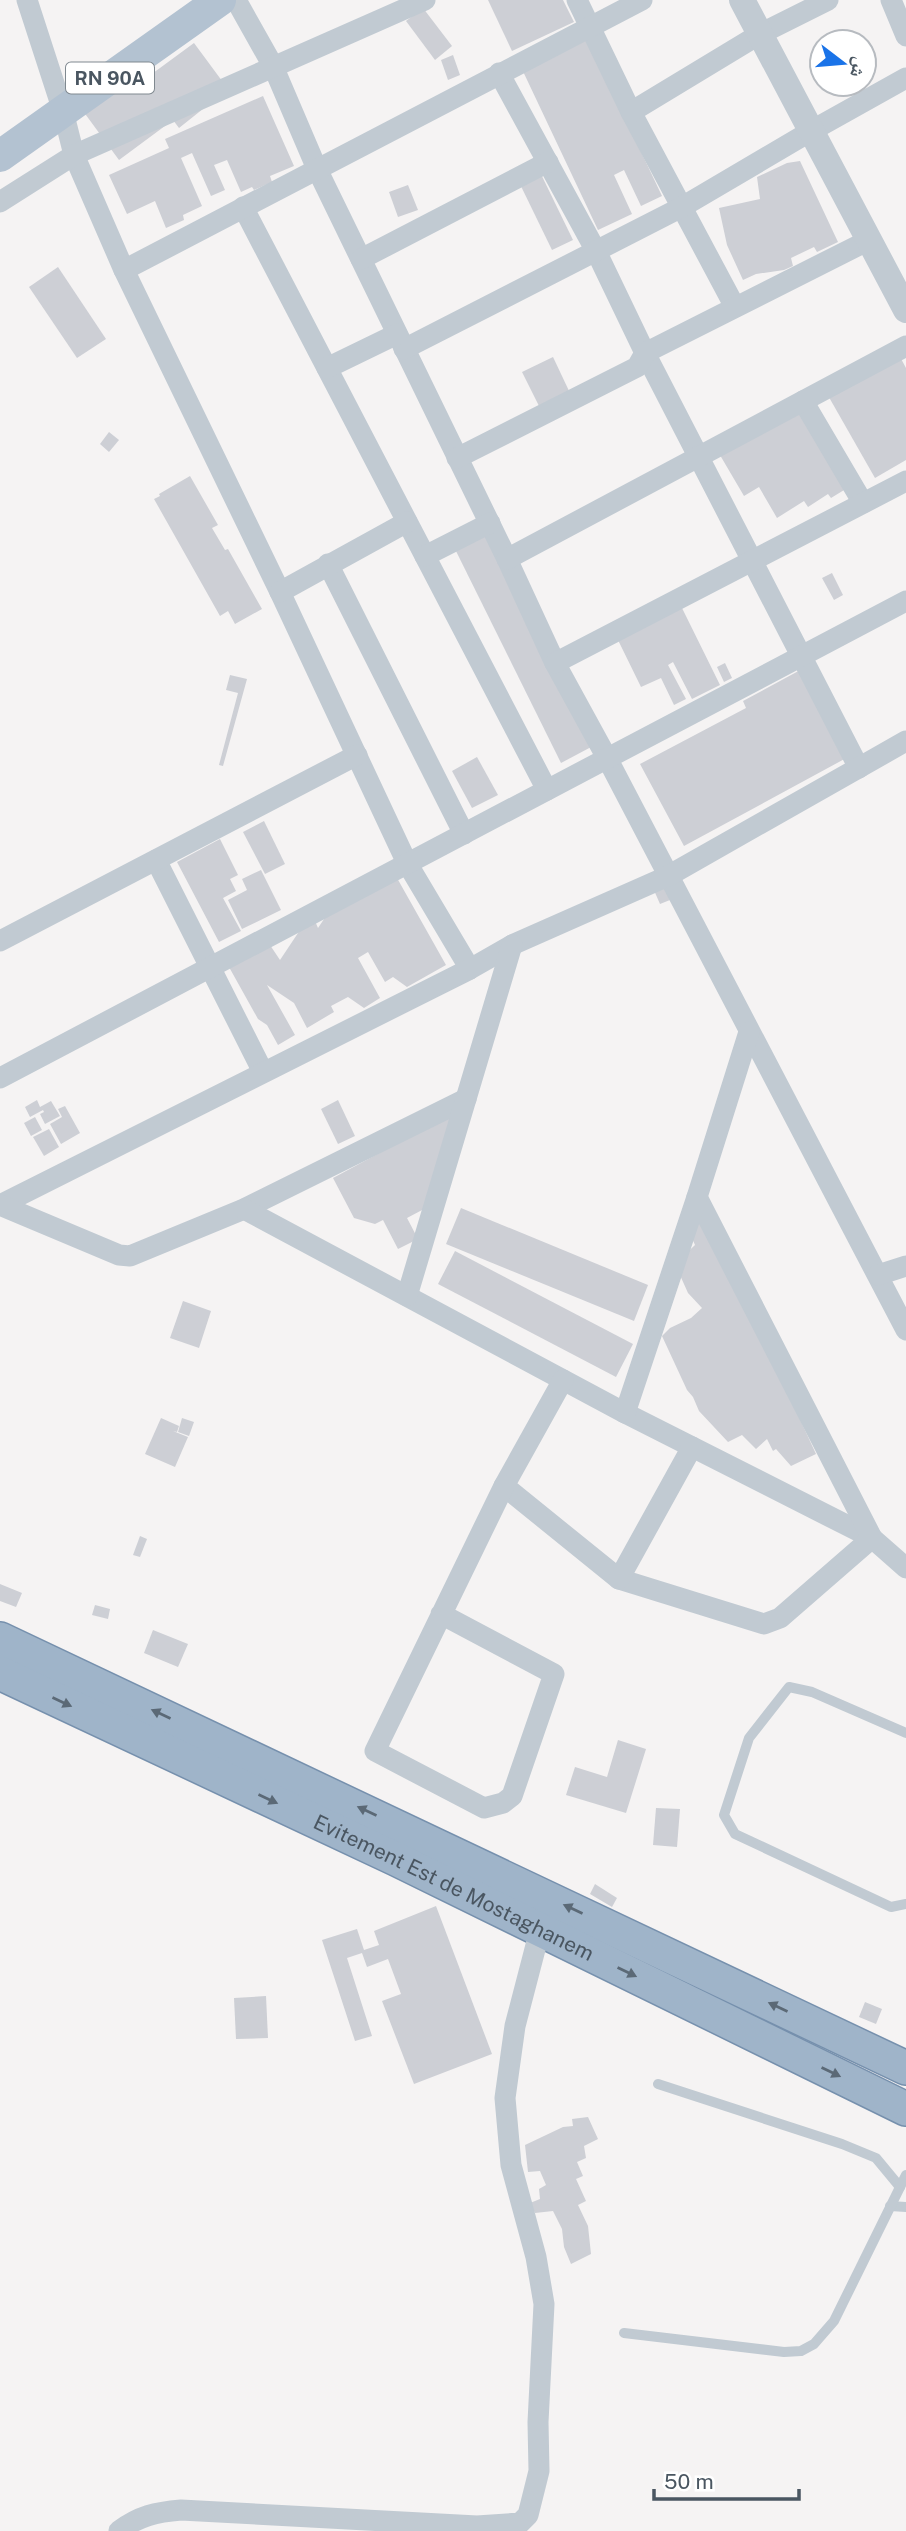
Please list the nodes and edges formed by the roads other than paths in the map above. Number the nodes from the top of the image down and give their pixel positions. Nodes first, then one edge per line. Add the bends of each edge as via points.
1 (27, 0) edge
2 (220, 0) edge
3 (236, 0) edge
4 (425, 0) edge
5 (577, 0) edge
6 (642, 0) edge
7 (742, 0) edge
8 (828, 0) edge
9 (891, 0) edge
10 (591, 26) junction
11 (760, 34) junction
12 (906, 36) edge
13 (273, 66) junction
14 (499, 73) junction
15 (906, 78) edge
16 (63, 111) junction
17 (631, 112) junction
18 (811, 131) junction
19 (74, 155) junction
20 (0, 156) edge
21 (548, 162) junction
22 (317, 169) junction
23 (0, 202) edge
24 (243, 207) junction
25 (682, 207) junction
26 (869, 240) junction
27 (596, 251) junction
28 (361, 259) junction
29 (124, 270) junction
30 (735, 307) junction
31 (906, 310) edge
32 (401, 342) junction
33 (906, 346) edge
34 (645, 353) junction
35 (327, 368) junction
36 (803, 401) junction
37 (698, 457) junction
38 (457, 458) junction
39 (906, 481) edge
40 (863, 503) junction
41 (407, 522) junction
42 (490, 523) junction
43 (425, 555) junction
44 (508, 559) junction
45 (751, 561) junction
46 (328, 564) junction
47 (280, 592) junction
48 (906, 601) edge
49 (801, 656) junction
50 (555, 663) junction
51 (906, 741) edge
52 (357, 755) junction
53 (607, 758) junction
54 (859, 768) junction
55 (547, 790) junction
56 (464, 834) junction
57 (156, 860) junction
58 (407, 863) junction
59 (668, 876) junction
60 (0, 941) edge
61 (512, 945) junction
62 (209, 968) junction
63 (470, 969) junction
64 (749, 1032) junction
65 (263, 1072) junction
66 (0, 1078) edge
67 (466, 1099) junction
68 (697, 1197) junction
69 (0, 1205) edge
70 (244, 1209) junction
71 (906, 1266) edge
72 (878, 1275) junction
73 (407, 1296) junction
74 (906, 1330) edge
75 (563, 1380) junction
76 (625, 1413) junction
77 (692, 1447) junction
78 (504, 1486) junction
79 (872, 1538) junction
80 (906, 1568) edge
81 (619, 1579) junction
82 (441, 1614) junction
83 (0, 1639) edge
84 (0, 1673) edge
85 (906, 1733) edge
86 (906, 1904) edge
87 (540, 1930) junction
88 (906, 2068) edge
89 (658, 2084) dead end
90 (906, 2109) edge
91 (906, 2175) edge
92 (900, 2188) junction
93 (890, 2206) junction
94 (906, 2207) edge
95 (624, 2333) dead end
96 (119, 2531) edge

1 - 16 street
2 - 16 main road, RN 90A
3 - 13 street
4 - 13 street
5 - 10 street
6 - 10 street
7 - 11 street
8 - 11 street
9 - 12 street
10 - 14 street
10 - 17 street
11 - 17 street
11 - 18 street
13 - 19 street
13 - 22 street
14 - 21 street
14 - 22 street
15 - 18 street
16 - 19 street
16 - 20 main road, RN 90A
17 - 25 street
18 - 25 street
18 - 26 street
19 - 23 street
19 - 29 street
21 - 27 street
21 - 28 street
22 - 24 street
22 - 28 street
24 - 29 street
24 - 35 street
25 - 27 street
25 - 30 street
26 - 30 street
26 - 31 street
27 - 32 street
27 - 34 street
28 - 32 street
29 - 47 street
30 - 34 street
32 - 35 street
32 - 38 street
33 - 36 street
34 - 37 street
34 - 38 street via 636,367
35 - 41 street
36 - 37 street
36 - 40 street
37 - 44 street
37 - 45 street
38 - 42 street
39 - 40 street
40 - 45 street
41 - 43 street
41 - 46 street
42 - 43 street
42 - 44 street
43 - 55 street
44 - 50 street
45 - 49 street
45 - 50 street
46 - 47 street
46 - 56 street
47 - 52 street
48 - 49 street
49 - 53 street
49 - 54 street
50 - 53 street
51 - 54 street
52 - 57 street
52 - 58 street
53 - 55 street
53 - 59 street
54 - 59 street
55 - 56 street
56 - 58 street
57 - 60 street
57 - 62 street
58 - 62 street
58 - 63 street
59 - 61 street
59 - 64 street
61 - 63 street
61 - 67 street
62 - 65 street
62 - 66 street
63 - 65 street
64 - 68 street
64 - 72 street
65 - 69 street
67 - 70 street
67 - 73 street
68 - 76 street
68 - 79 street
69 - 70 street via 130,1256
70 - 73 street
71 - 72 street
72 - 74 street
73 - 75 street
75 - 76 street
75 - 78 street
76 - 77 street
77 - 79 street
77 - 81 street
78 - 81 street
78 - 82 street
79 - 80 street
79 - 81 street via 780,1618 764,1624
82 - 82 street via 554,1674 518,1783 503,1803 484,1808 375,1751
88 -> 83 highway, Evitement Est de Mostaghanem
84 -> 87 highway, Evitement Est de Mostaghanem
85 - 86 lane via 812,1692 789,1687 749,1738 724,1815 735,1834 891,1907
87 -> 90 highway, Evitement Est de Mostaghanem
87 - 96 street via 515,2026 505,2098 511,2165 544,2304 538,2472 528,2515 520,2523 477,2526 180,2510 137,2518
89 - 92 lane via 876,2158
91 - 92 lane
92 - 93 lane
93 - 94 lane
93 - 95 lane via 834,2321 814,2344 801,2351

